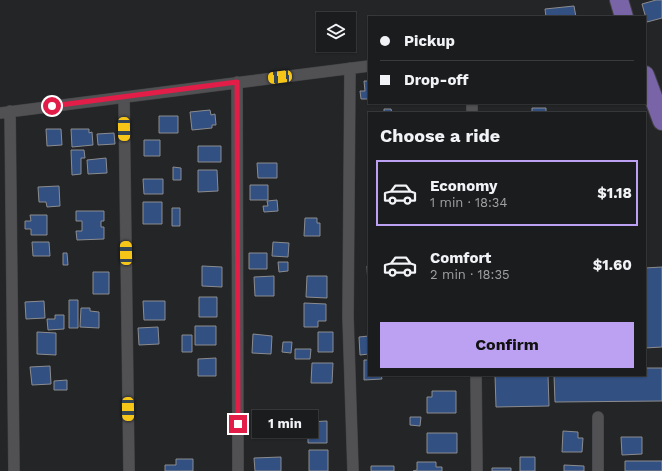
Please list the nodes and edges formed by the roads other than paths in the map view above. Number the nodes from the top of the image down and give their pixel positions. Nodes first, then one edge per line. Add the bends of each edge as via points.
1 (619, 0) edge
2 (624, 16) edge
3 (368, 66) edge
4 (350, 68) junction
5 (646, 78) edge
6 (237, 82) junction
7 (124, 98) junction
8 (5, 112) edge
9 (662, 121) edge
10 (476, 376) edge
11 (598, 417) dead end
12 (14, 471) edge
13 (129, 471) edge
14 (238, 471) edge
15 (353, 471) edge
16 (477, 471) edge
17 (598, 471) edge

1 - 2 main road
3 - 4 street
4 - 6 street
4 - 15 street via 348,317
5 - 9 main road
6 - 7 street
6 - 14 street
7 - 8 street
7 - 13 street
8 - 12 street
10 - 16 street
11 - 17 street

